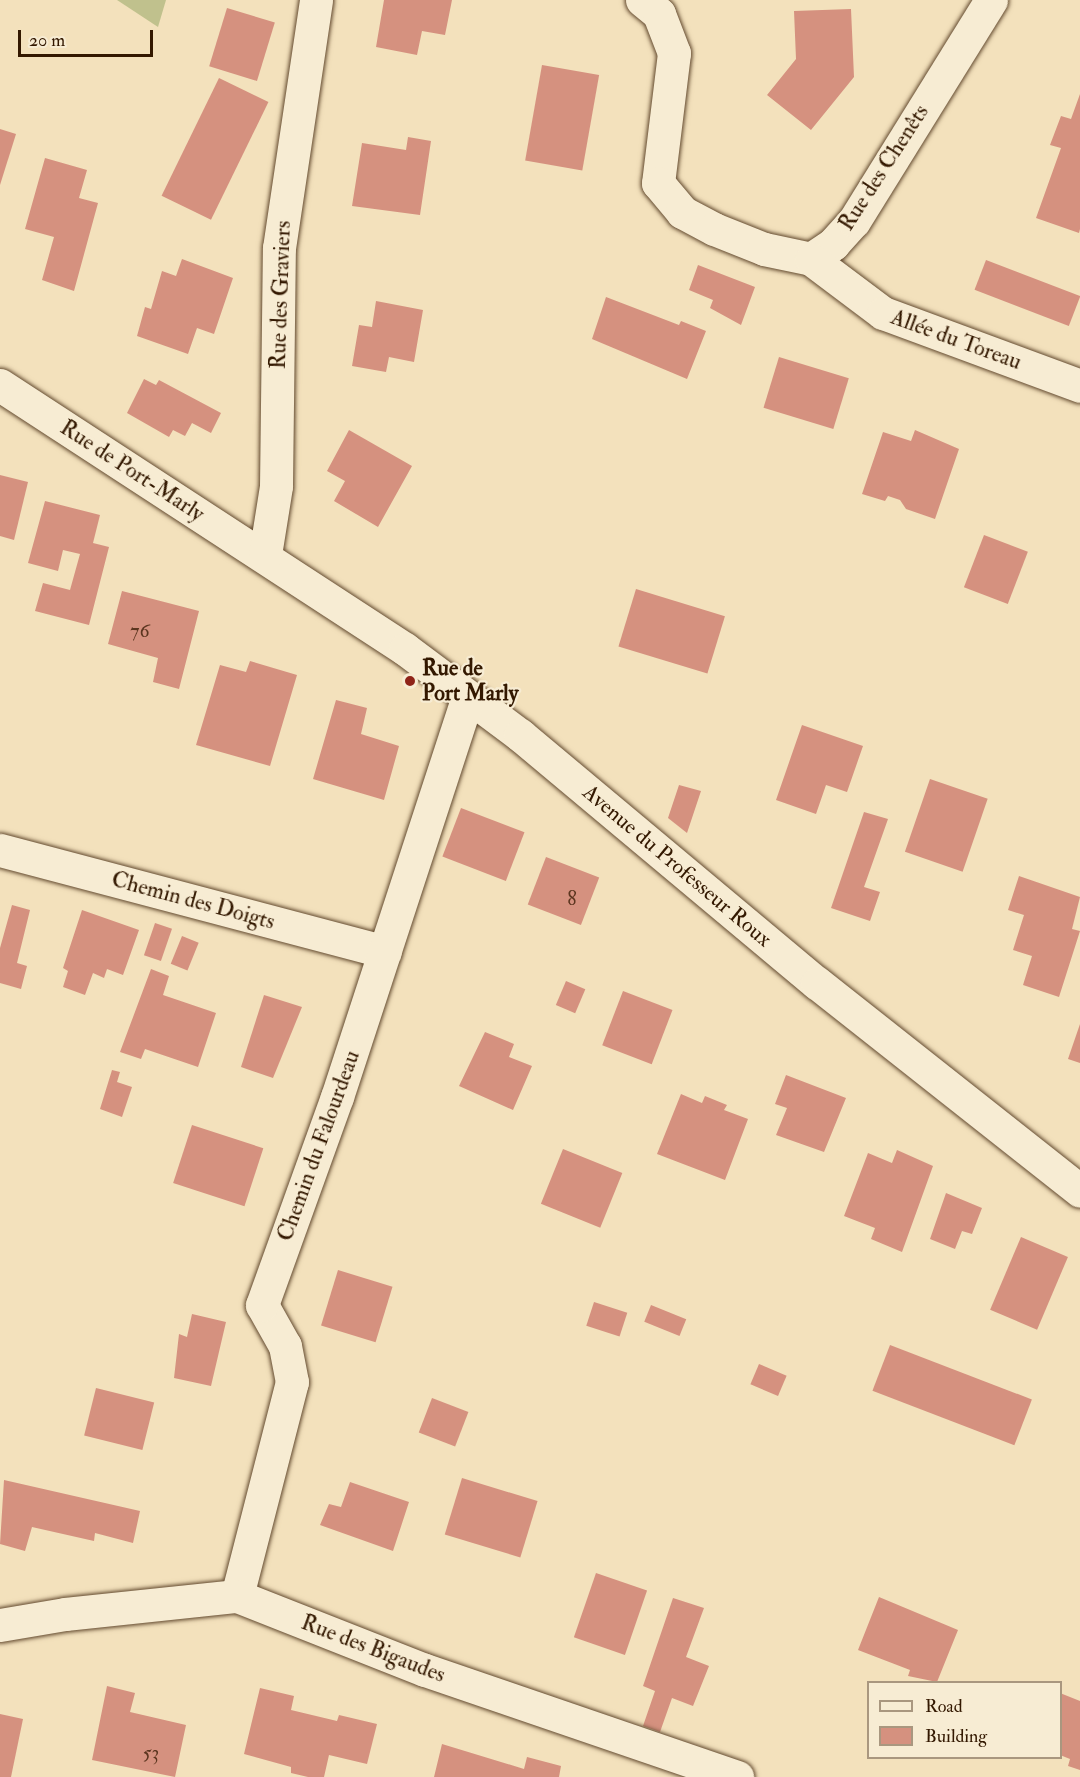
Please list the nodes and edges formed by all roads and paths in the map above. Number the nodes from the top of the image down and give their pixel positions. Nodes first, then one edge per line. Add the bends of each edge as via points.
1 (316, 0) edge
2 (642, 0) edge
3 (991, 0) edge
4 (811, 259) junction
5 (0, 385) edge
6 (1080, 386) edge
7 (265, 555) junction
8 (468, 697) junction
9 (0, 850) edge
10 (385, 952) junction
11 (1080, 1191) edge
12 (237, 1596) junction
13 (0, 1625) edge
14 (737, 1777) edge

1 - 7 street, Rue des Graviers via 279,248 276,486
2 - 4 street via 658,14 674,53 658,183 682,212 714,229 764,249
3 - 4 street, Rue des Chenêts via 854,221 833,244
4 - 6 street, Allée du Toreau via 883,313
5 - 7 street, Rue de Port-Marly
7 - 8 street, Avenue du Professeur Roux via 405,648
8 - 10 street, Chemin du Falourdeau
8 - 11 street, Avenue du Professeur Roux via 826,991
9 - 10 street, Chemin des Doigts
10 - 12 street, Chemin du Falourdeau via 262,1305 285,1346 292,1382
12 - 13 street, Rue des Bigaudes via 65,1614
12 - 14 street, Rue des Bigaudes via 425,1670

